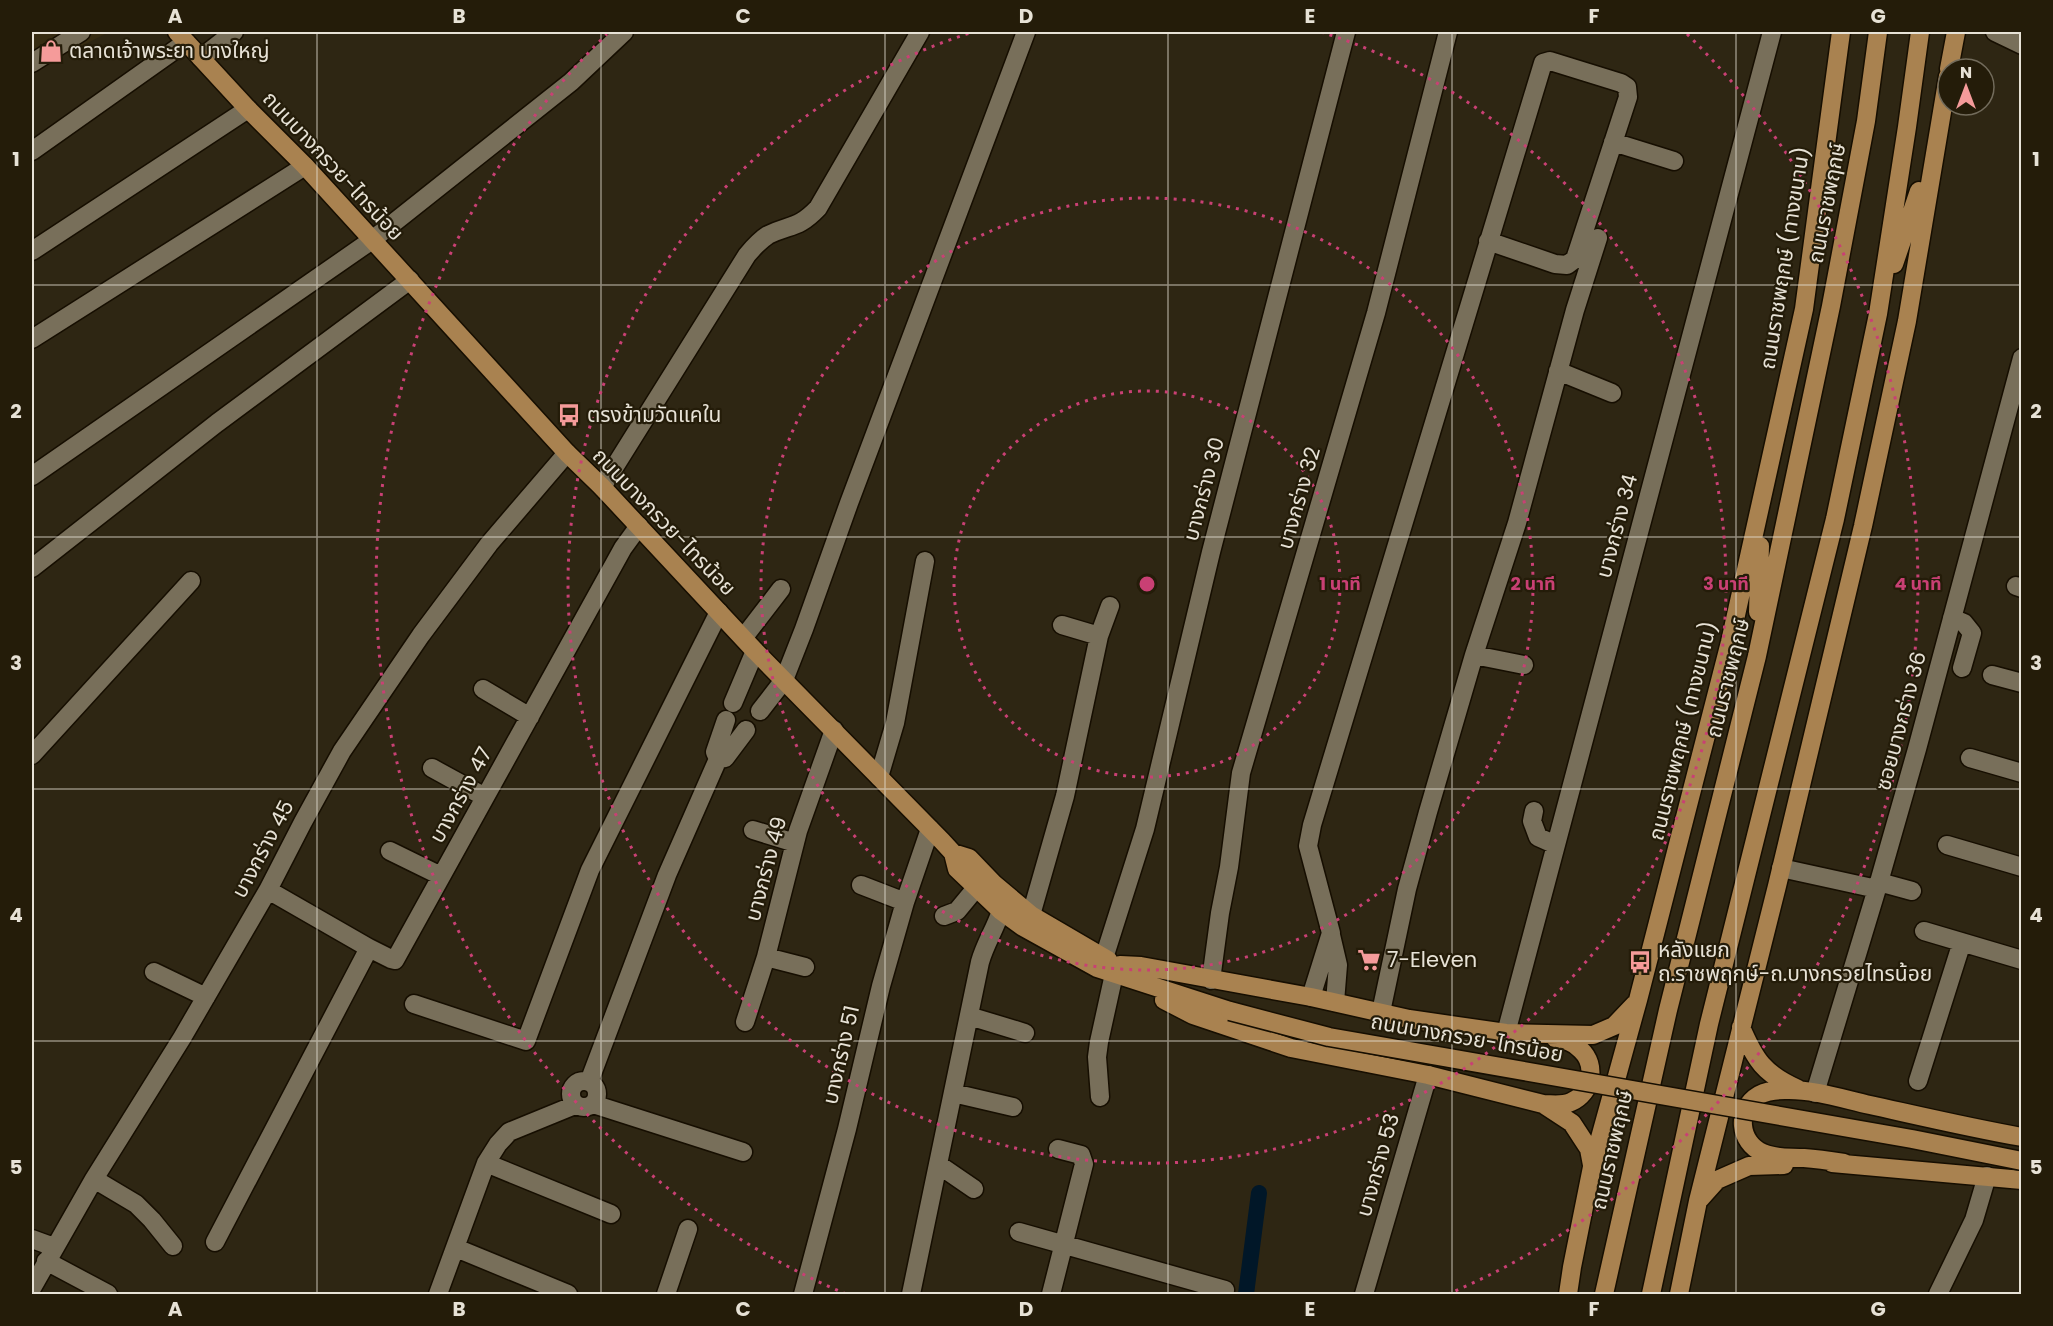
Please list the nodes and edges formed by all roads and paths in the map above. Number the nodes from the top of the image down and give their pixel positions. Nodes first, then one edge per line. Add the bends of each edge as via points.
1 (81, 32) edge
2 (234, 32) edge
3 (624, 32) edge
4 (920, 32) edge
5 (1026, 32) edge
6 (1346, 32) edge
7 (1448, 32) edge
8 (1772, 32) edge
9 (1841, 32) edge
10 (1878, 32) edge
11 (1920, 32) edge
12 (1956, 32) edge
13 (1995, 32) edge
14 (181, 37) edge
15 (2022, 45) edge
16 (1951, 57) edge
17 (201, 58) junction
18 (32, 63) edge
19 (248, 109) junction
20 (1941, 117) edge
21 (1938, 135) junction
22 (1613, 142) junction
23 (32, 151) edge
24 (1674, 161) dead end
25 (305, 166) junction
26 (1598, 238) dead end
27 (372, 240) junction
28 (1488, 241) junction
29 (32, 251) edge
30 (410, 280) junction
31 (1878, 314) junction
32 (32, 339) edge
33 (2022, 358) edge
34 (1558, 371) junction
35 (1612, 393) dead end
36 (567, 453) junction
37 (32, 476) edge
38 (602, 487) junction
39 (1761, 507) junction
40 (639, 526) junction
41 (925, 561) dead end
42 (32, 568) edge
43 (191, 581) dead end
44 (781, 590) dead end
45 (1110, 606) dead end
46 (719, 612) junction
47 (1952, 618) junction
48 (1062, 626) dead end
49 (1100, 636) junction
50 (750, 644) junction
51 (1474, 654) junction
52 (1757, 656) junction
53 (1524, 665) dead end
54 (1962, 668) dead end
55 (1992, 675) dead end
56 (784, 680) junction
57 (2022, 683) edge
58 (483, 689) dead end
59 (733, 702) dead end
60 (760, 711) dead end
61 (530, 717) junction
62 (726, 720) dead end
63 (746, 730) dead end
64 (834, 730) junction
65 (32, 755) edge
66 (1970, 758) dead end
67 (718, 759) junction
68 (432, 768) dead end
69 (2022, 773) edge
70 (879, 777) junction
71 (485, 797) junction
72 (1534, 811) dead end
73 (930, 829) junction
74 (753, 830) dead end
75 (795, 843) junction
76 (1556, 845) junction
77 (1947, 845) dead end
78 (390, 851) dead end
79 (953, 853) junction
80 (2022, 867) edge
81 (1781, 868) junction
82 (441, 876) junction
83 (861, 885) dead end
84 (1878, 885) junction
85 (976, 888) junction
86 (268, 890) junction
87 (1912, 891) dead end
88 (905, 902) junction
89 (1001, 911) junction
90 (1031, 915) junction
91 (944, 916) dead end
92 (1924, 931) dead end
93 (1331, 933) junction
94 (1962, 942) junction
95 (369, 948) junction
96 (766, 957) junction
97 (2022, 960) edge
98 (1112, 966) junction
99 (805, 967) dead end
100 (154, 972) dead end
101 (1132, 980) junction
102 (1211, 980) junction
103 (1311, 997) junction
104 (206, 998) junction
105 (1638, 1000) junction
106 (1335, 1002) junction
107 (414, 1004) dead end
108 (1231, 1007) junction
109 (1381, 1012) junction
110 (969, 1016) junction
111 (745, 1022) dead end
112 (1740, 1027) junction
113 (1506, 1033) junction
114 (1025, 1034) dead end
115 (1542, 1035) junction
116 (1428, 1075) junction
117 (1918, 1081) dead end
118 (1807, 1091) junction
119 (953, 1093) junction
120 (1100, 1097) dead end
121 (584, 1104) junction
122 (1543, 1104) junction
123 (1013, 1107) dead end
124 (2022, 1137) edge
125 (1058, 1149) dead end
126 (743, 1152) dead end
127 (2022, 1152) edge
128 (2022, 1161) edge
129 (486, 1163) junction
130 (1845, 1163) junction
131 (939, 1165) junction
132 (1593, 1167) junction
133 (1986, 1176) junction
134 (94, 1179) junction
135 (2022, 1180) edge
136 (974, 1189) dead end
137 (1698, 1201) junction
138 (611, 1214) dead end
139 (688, 1229) dead end
140 (1019, 1232) dead end
141 (32, 1239) edge
142 (216, 1242) dead end
143 (1064, 1245) junction
144 (173, 1246) dead end
145 (456, 1248) junction
146 (50, 1254) junction
147 (1179, 1286) edge
148 (32, 1288) edge
149 (1225, 1290) dead end
150 (108, 1294) edge
151 (438, 1294) edge
152 (568, 1294) edge
153 (666, 1294) edge
154 (803, 1294) edge
155 (911, 1294) edge
156 (1051, 1294) edge
157 (1364, 1294) edge
158 (1568, 1294) edge
159 (1604, 1294) edge
160 (1651, 1294) edge
161 (1678, 1294) edge
162 (1938, 1294) edge

1 - 18 street
2 - 17 street
3 - 27 street via 572,82
4 - 38 street via 818,207 795,226 767,236 747,255
5 - 56 street
6 - 98 street, บางกร่าง 30 via 1211,552
7 - 102 street, บางกร่าง 32 via 1376,313 1241,773
8 - 76 street, บางกร่าง 34
9 - 39 main road, ถนนราชพฤกษ์ (ทางขนาน) via 1804,309
10 - 52 main road, ถนนราชพฤกษ์ via 1866,121 1833,294
11 - 31 main road
12 - 16 main road
13 - 15 street
14 - 17 main road, ถนนบางกรวย-ไทรน้อย
14 - 23 street
17 - 19 main road, ถนนบางกรวย-ไทรน้อย
19 - 25 main road, ถนนบางกรวย-ไทรน้อย
19 - 29 street
20 - 21 main road
21 - 31 main road
21 - 81 main road via 1906,321 1863,526
22 - 24 street
22 - 28 street via 1575,259 1568,265
22 - 28 street via 1628,97 1627,87 1550,61 1543,63
25 - 27 main road, ถนนบางกรวย-ไทรน้อย
25 - 32 street
26 - 34 street
27 - 30 main road, ถนนบางกรวย-ไทรน้อย
27 - 37 street
28 - 93 street via 1309,835 1308,846
30 - 36 main road, ถนนบางกรวย-ไทรน้อย
30 - 42 street via 217,423
31 - 160 main road via 1835,519 1709,1024
33 - 47 street, ซอยบางกร่าง 36
34 - 35 street
34 - 51 street via 1517,523
36 - 38 main road, ถนนบางกรวย-ไทรน้อย
36 - 86 street, บางกร่าง 45 via 489,544 380,693 342,751
38 - 40 main road, ถนนบางกรวย-ไทรน้อย
39 - 52 main road
39 - 105 main road, ถนนราชพฤกษ์ (ทางขนาน)
40 - 46 main road, ถนนบางกรวย-ไทรน้อย
40 - 61 street, บางกร่าง 47
41 - 70 street via 895,723
43 - 65 street
44 - 50 street
45 - 49 street
46 - 50 main road, ถนนบางกรวย-ไทรน้อย
46 - 107 street via 590,870 526,1041
47 - 54 street via 1964,623 1972,633
47 - 84 street, ซอยบางกร่าง 36
48 - 49 street
49 - 90 street via 1065,796
50 - 56 main road, ถนนบางกรวย-ไทรน้อย
50 - 59 street
51 - 53 street
51 - 109 street via 1407,889
52 - 159 main road, ถนนราชพฤกษ์ via 1668,1010
55 - 57 street
56 - 60 street
56 - 64 main road, ถนนบางกรวย-ไทรน้อย
58 - 61 street
61 - 71 street, บางกร่าง 47
62 - 67 street via 715,752
63 - 67 street via 726,758
64 - 70 main road, ถนนบางกรวย-ไทรน้อย
64 - 75 street, บางกร่าง 49
66 - 69 street
67 - 121 street via 667,874 590,1082 583,1080 572,1087 571,1100
68 - 71 street
70 - 73 main road, ถนนบางกรวย-ไทรน้อย
71 - 82 street, บางกร่าง 47
72 - 76 street via 1532,821 1538,837
73 - 79 main road, ถนนบางกรวย-ไทรน้อย
73 - 88 street, บางกร่าง 51
74 - 75 street
75 - 96 street, บางกร่าง 49
76 - 113 street, บางกร่าง 34
77 - 80 street
78 - 82 street
79 - 85 main road, ถนนบางกรวย-ไทรน้อย via 957,869
79 - 90 main road, ถนนบางกรวย-ไทรน้อย via 969,858
81 - 84 street
81 - 112 main road
82 - 95 street, บางกร่าง 47 via 395,960
83 - 88 street
84 - 87 street
84 - 118 street, ซอยบางกร่าง 36
85 - 89 main road, ถนนบางกรวย-ไทรน้อย
85 - 91 street via 957,911
86 - 95 street, บางกร่าง 47
86 - 104 street, บางกร่าง 45
88 - 154 street, บางกร่าง 51
89 - 98 main road, ถนนบางกรวย-ไทรน้อย via 1082,960
89 - 110 street via 984,946
90 - 98 main road, ถนนบางกรวย-ไทรน้อย
92 - 94 street
93 - 103 street
93 - 106 street via 1338,965
94 - 97 street
94 - 117 street
95 - 142 street
96 - 99 street
96 - 111 street, บางกร่าง 49
98 - 101 main road, ถนนบางกรวย-ไทรน้อย
98 - 102 main road via 1141,966
98 - 108 main road, ถนนบางกรวย-ไทรน้อย
98 - 120 street, บางกร่าง 30 via 1097,1057
100 - 104 street
101 - 108 main road, ถนนบางกรวย-ไทรน้อย
101 - 116 main road via 1148,993 1193,1015 1291,1048
102 - 103 main road
103 - 106 main road
104 - 134 street, บางกร่าง 45
105 - 115 main road via 1614,1026 1593,1035
105 - 132 main road, ถนนราชพฤกษ์ (ทางขนาน)
106 - 109 main road
108 - 127 main road, ถนนบางกรวย-ไทรน้อย via 1331,1029 1714,1094
108 - 128 main road, ถนนบางกรวย-ไทรน้อย, bridge via 1329,1037
109 - 113 main road
110 - 114 street
110 - 119 street
112 - 118 main road via 1754,1057 1784,1083
112 - 137 main road
113 - 115 main road
115 - 122 main road via 1574,1044 1590,1064 1590,1078 1582,1095 1562,1104
116 - 122 main road
116 - 157 street, บางกร่าง 53
118 - 124 main road
118 - 130 main road via 1757,1096 1746,1108 1743,1119 1746,1138 1754,1148 1775,1157
119 - 123 street
119 - 131 street
121 - 126 street
121 - 129 street via 509,1132
122 - 132 main road via 1572,1123 1589,1149
125 - 143 street via 1082,1155 1084,1159
129 - 138 street
129 - 145 street
130 - 133 main road
130 - 137 main road via 1749,1166 1717,1180
131 - 136 street
131 - 155 street
132 - 158 main road, ถนนราชพฤกษ์ (ทางขนาน)
133 - 135 main road
133 - 162 street via 1974,1220
134 - 144 street via 136,1204
134 - 146 street, บางกร่าง 45
137 - 161 main road
139 - 153 street
140 - 143 street
141 - 146 street
143 - 147 street
143 - 156 street
145 - 151 street
145 - 152 street
146 - 148 street, บางกร่าง 45
146 - 150 street
147 - 149 street

